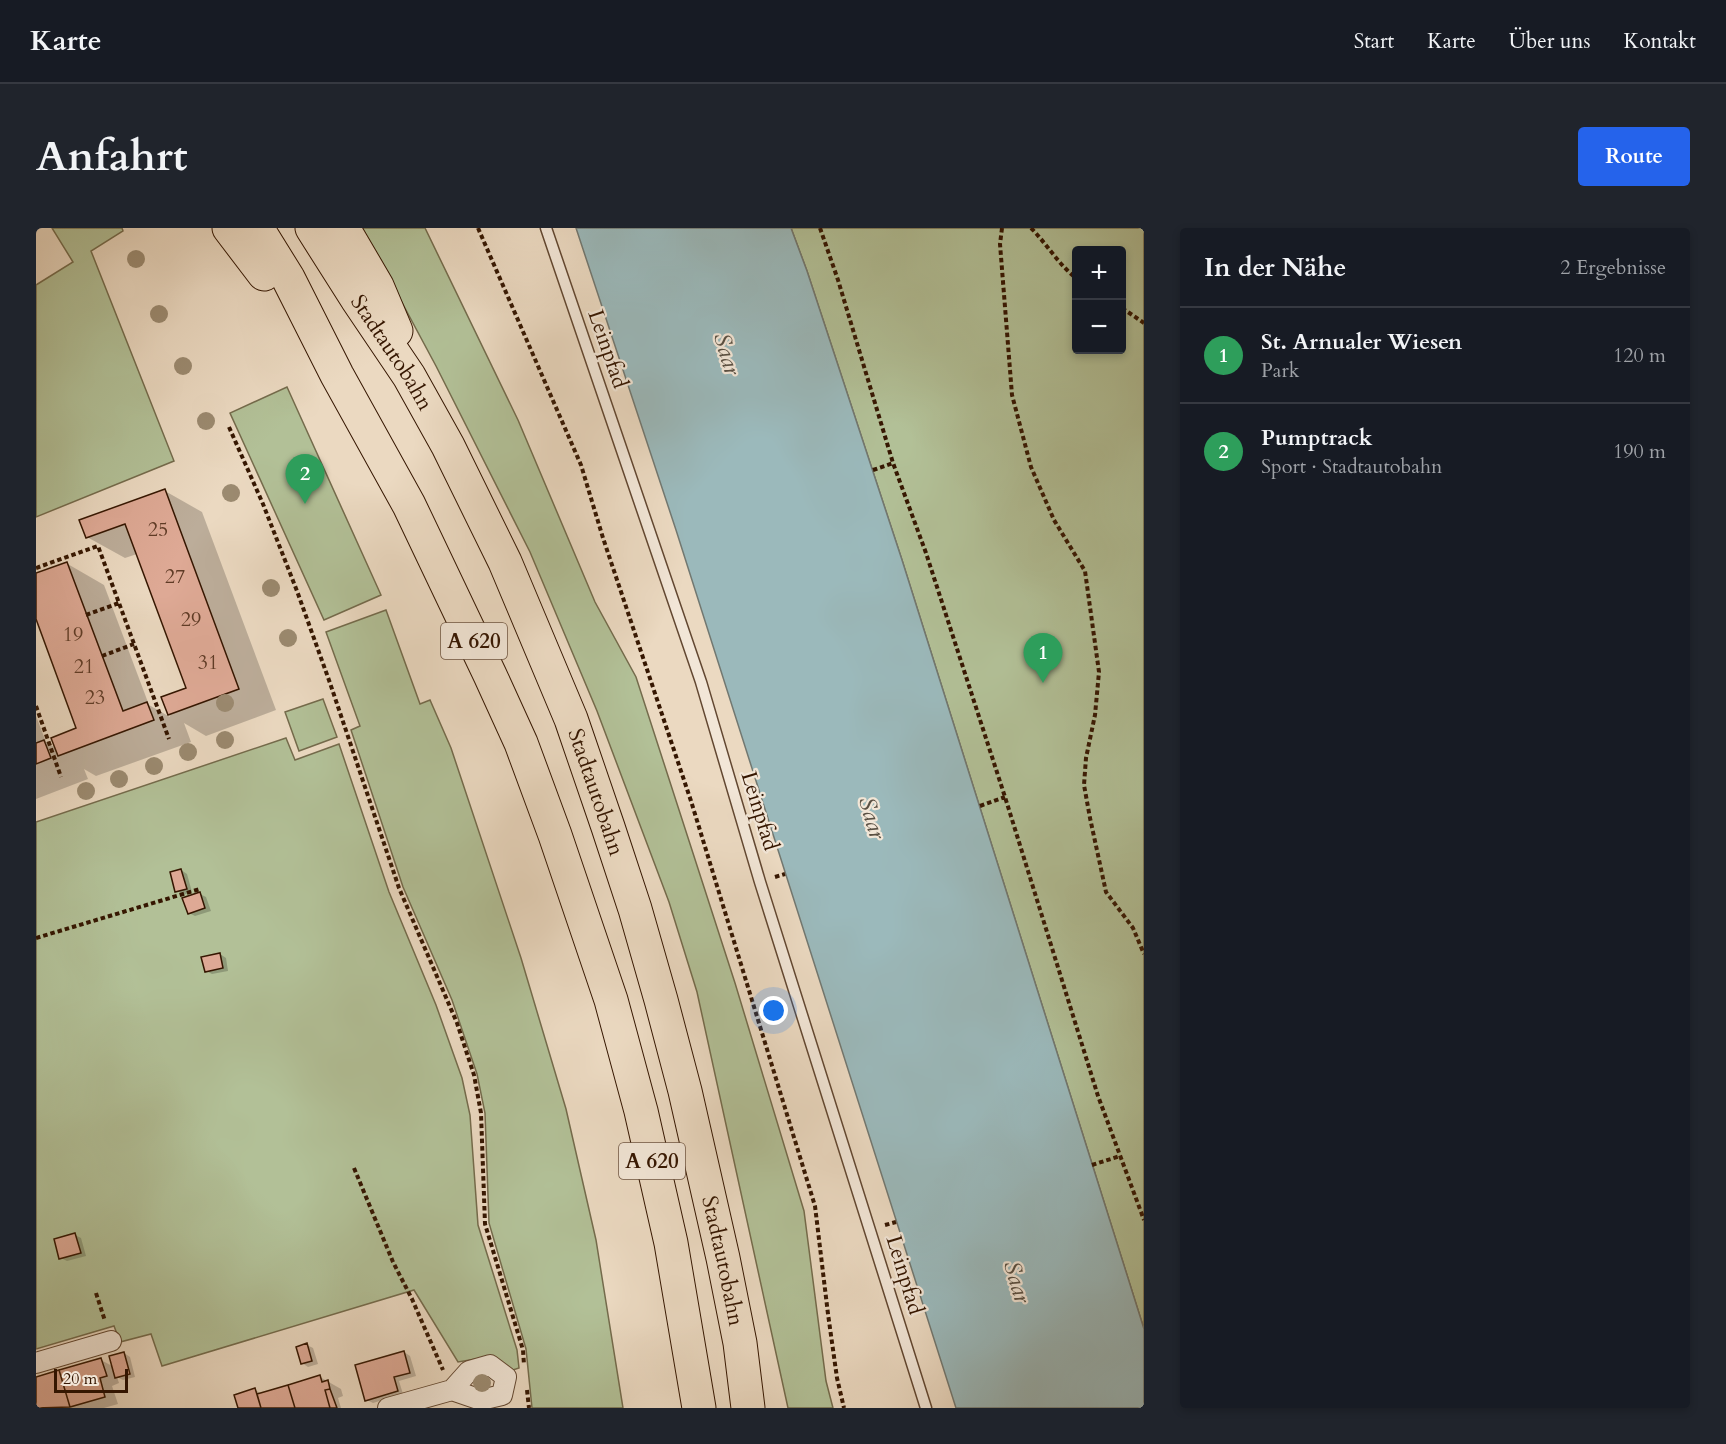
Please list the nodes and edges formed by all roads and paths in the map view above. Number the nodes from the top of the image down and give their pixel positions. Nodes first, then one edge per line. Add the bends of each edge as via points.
1 (229, 228) edge
2 (257, 228) edge
3 (312, 228) edge
4 (343, 228) edge
5 (478, 228) edge
6 (546, 228) edge
7 (820, 228) edge
8 (1002, 228) edge
9 (1031, 228) edge
10 (1072, 274) edge
11 (1126, 311) edge
12 (1144, 323) edge
13 (337, 375) junction
14 (410, 376) junction
15 (229, 428) dead end
16 (894, 463) junction
17 (873, 470) dead end
18 (36, 568) edge
19 (119, 603) junction
20 (86, 615) dead end
21 (134, 644) junction
22 (102, 656) dead end
23 (36, 706) edge
24 (169, 739) dead end
25 (61, 777) dead end
26 (1005, 797) junction
27 (980, 807) dead end
28 (200, 890) dead end
29 (36, 938) edge
30 (1144, 954) edge
31 (1120, 1156) junction
32 (1092, 1165) dead end
33 (354, 1168) dead end
34 (1144, 1220) edge
35 (96, 1293) dead end
36 (111, 1341) joint
37 (740, 1343) junction
38 (36, 1363) edge
39 (525, 1370) dead end
40 (526, 1382) dead end
41 (452, 1390) joint
42 (388, 1408) edge
43 (529, 1408) edge
44 (699, 1408) edge
45 (748, 1408) edge
46 (757, 1408) edge
47 (844, 1408) edge
48 (926, 1408) edge

1 - 13 highway
2 - 13 highway, A 620 via 288,278
3 - 14 highway, Stadtautobahn / A 620
4 - 14 highway via 377,286
5 - 47 path via 581,465 690,801 815,1206
6 - 48 lane, Leinpfad via 701,682
7 - 16 path
8 - 30 path via 1012,394 1031,467 1054,520 1085,572 1099,672 1084,785 1090,818 1106,892 1133,928
9 - 10 path
11 - 12 path
13 - 44 highway, A 620 via 409,505 490,675 520,743 585,918 641,1111 670,1243
14 - 37 highway, Stadtautobahn / A 620 via 505,562 571,719 608,827 682,1079
15 - 39 path via 297,591 399,888 457,1023 474,1075 481,1113 485,1224 523,1350
16 - 17 path
16 - 26 path
18 - 19 path via 98,546
19 - 20 path
19 - 21 path
21 - 22 path
21 - 24 path
23 - 25 path
26 - 27 path
26 - 31 path
28 - 29 path
31 - 32 path
31 - 34 path
33 - 41 path
35 - 36 path
36 - 38 street
37 - 45 highway, Stadtautobahn / A 620
37 - 46 highway
40 - 43 path
41 - 42 street

